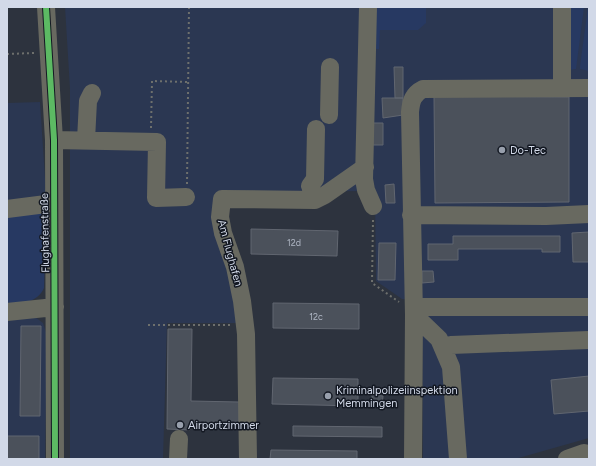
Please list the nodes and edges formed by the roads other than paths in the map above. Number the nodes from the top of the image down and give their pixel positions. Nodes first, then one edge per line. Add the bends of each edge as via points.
1 (46, 7) edge
2 (368, 7) edge
3 (562, 7) edge
4 (330, 67) dead end
5 (562, 88) junction
6 (589, 88) edge
7 (92, 93) dead end
8 (329, 115) dead end
9 (316, 129) dead end
10 (54, 140) junction
11 (86, 140) junction
12 (327, 167) dead end
13 (365, 167) junction
14 (318, 190) junction
15 (186, 197) road end
16 (54, 203) junction
17 (7, 209) edge
18 (373, 210) road end
19 (589, 214) edge
20 (411, 215) junction
21 (55, 307) junction
22 (589, 307) edge
23 (416, 310) junction
24 (7, 312) edge
25 (589, 340) edge
26 (443, 348) junction
27 (179, 439) dead end
28 (589, 454) edge
29 (55, 459) edge
30 (178, 459) edge
31 (248, 459) edge
32 (413, 459) edge
33 (458, 459) edge
34 (567, 459) edge

1 - 10 street, Flughafenstraße
2 - 13 street
3 - 5 street
4 - 8 street
5 - 6 street
5 - 20 street via 423,89 417,92 411,103 410,112
7 - 11 street via 88,101
9 - 14 street via 315,179
10 - 11 street
10 - 16 street, Flughafenstraße
11 - 15 street via 157,142 156,198
12 - 14 street
13 - 14 street, Am Flughafen
13 - 18 street via 366,190
14 - 31 street, Am Flughafen via 314,200 222,198 220,217 235,267 245,325
16 - 17 street
16 - 21 street, Flughafenstraße
19 - 20 street
20 - 23 street
21 - 24 street
21 - 29 street, Flughafenstraße
22 - 23 street
23 - 26 street
23 - 32 street
25 - 26 street via 451,345
26 - 33 street via 451,367
27 - 30 street
28 - 34 street via 584,453

